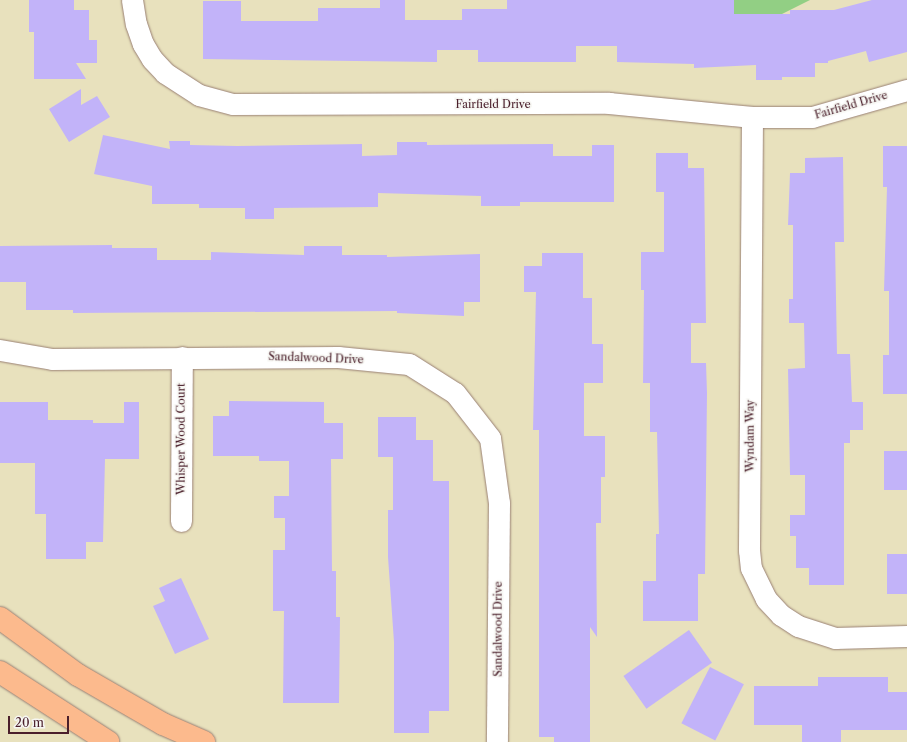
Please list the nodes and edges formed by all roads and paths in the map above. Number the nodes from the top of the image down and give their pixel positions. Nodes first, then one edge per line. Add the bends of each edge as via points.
1 (132, 0) edge
2 (907, 90) edge
3 (752, 117) junction
4 (0, 350) edge
5 (182, 357) junction
6 (181, 520) dead end
7 (0, 618) edge
8 (907, 636) edge
9 (0, 672) edge
10 (108, 742) edge
11 (204, 742) edge
12 (497, 742) edge

1 - 3 street, Fairfield Drive via 143,44 165,73 198,95 233,104 609,103
2 - 3 street, Fairfield Drive via 812,117
3 - 8 street, Wyndam Way via 749,550 751,568 766,599 781,615 798,626 835,638
4 - 5 street, Sandalwood Drive via 52,359
5 - 6 street, Whisper Wood Court
5 - 12 street, Sandalwood Drive via 338,357 409,364 455,393 490,438 499,503
7 - 11 main road via 78,675 163,724
9 - 10 main road

